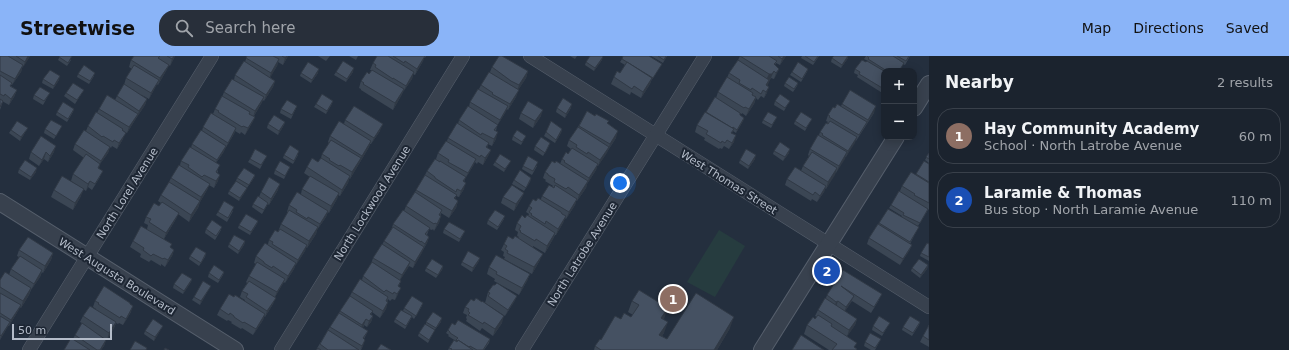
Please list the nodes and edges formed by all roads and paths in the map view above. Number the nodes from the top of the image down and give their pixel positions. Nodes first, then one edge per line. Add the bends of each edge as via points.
1 (212, 56) edge
2 (463, 56) edge
3 (530, 56) edge
4 (705, 56) edge
5 (929, 84) edge
6 (916, 104) edge
7 (656, 135) junction
8 (894, 140) edge
9 (0, 202) edge
10 (828, 244) junction
11 (87, 257) junction
12 (929, 307) edge
13 (30, 350) edge
14 (235, 350) edge
15 (281, 350) edge
16 (522, 350) edge
17 (762, 350) edge

1 - 11 street, North Lorel Avenue
2 - 15 street, North Lockwood Avenue
3 - 7 street, West Thomas Street
4 - 7 street, North Latrobe Avenue
5 - 6 street
7 - 10 street, West Thomas Street
7 - 16 street, North Latrobe Avenue
8 - 10 street
9 - 11 street, West Augusta Boulevard
10 - 12 street, West Thomas Street
10 - 17 street
11 - 13 street, North Lorel Avenue
11 - 14 street, West Augusta Boulevard

